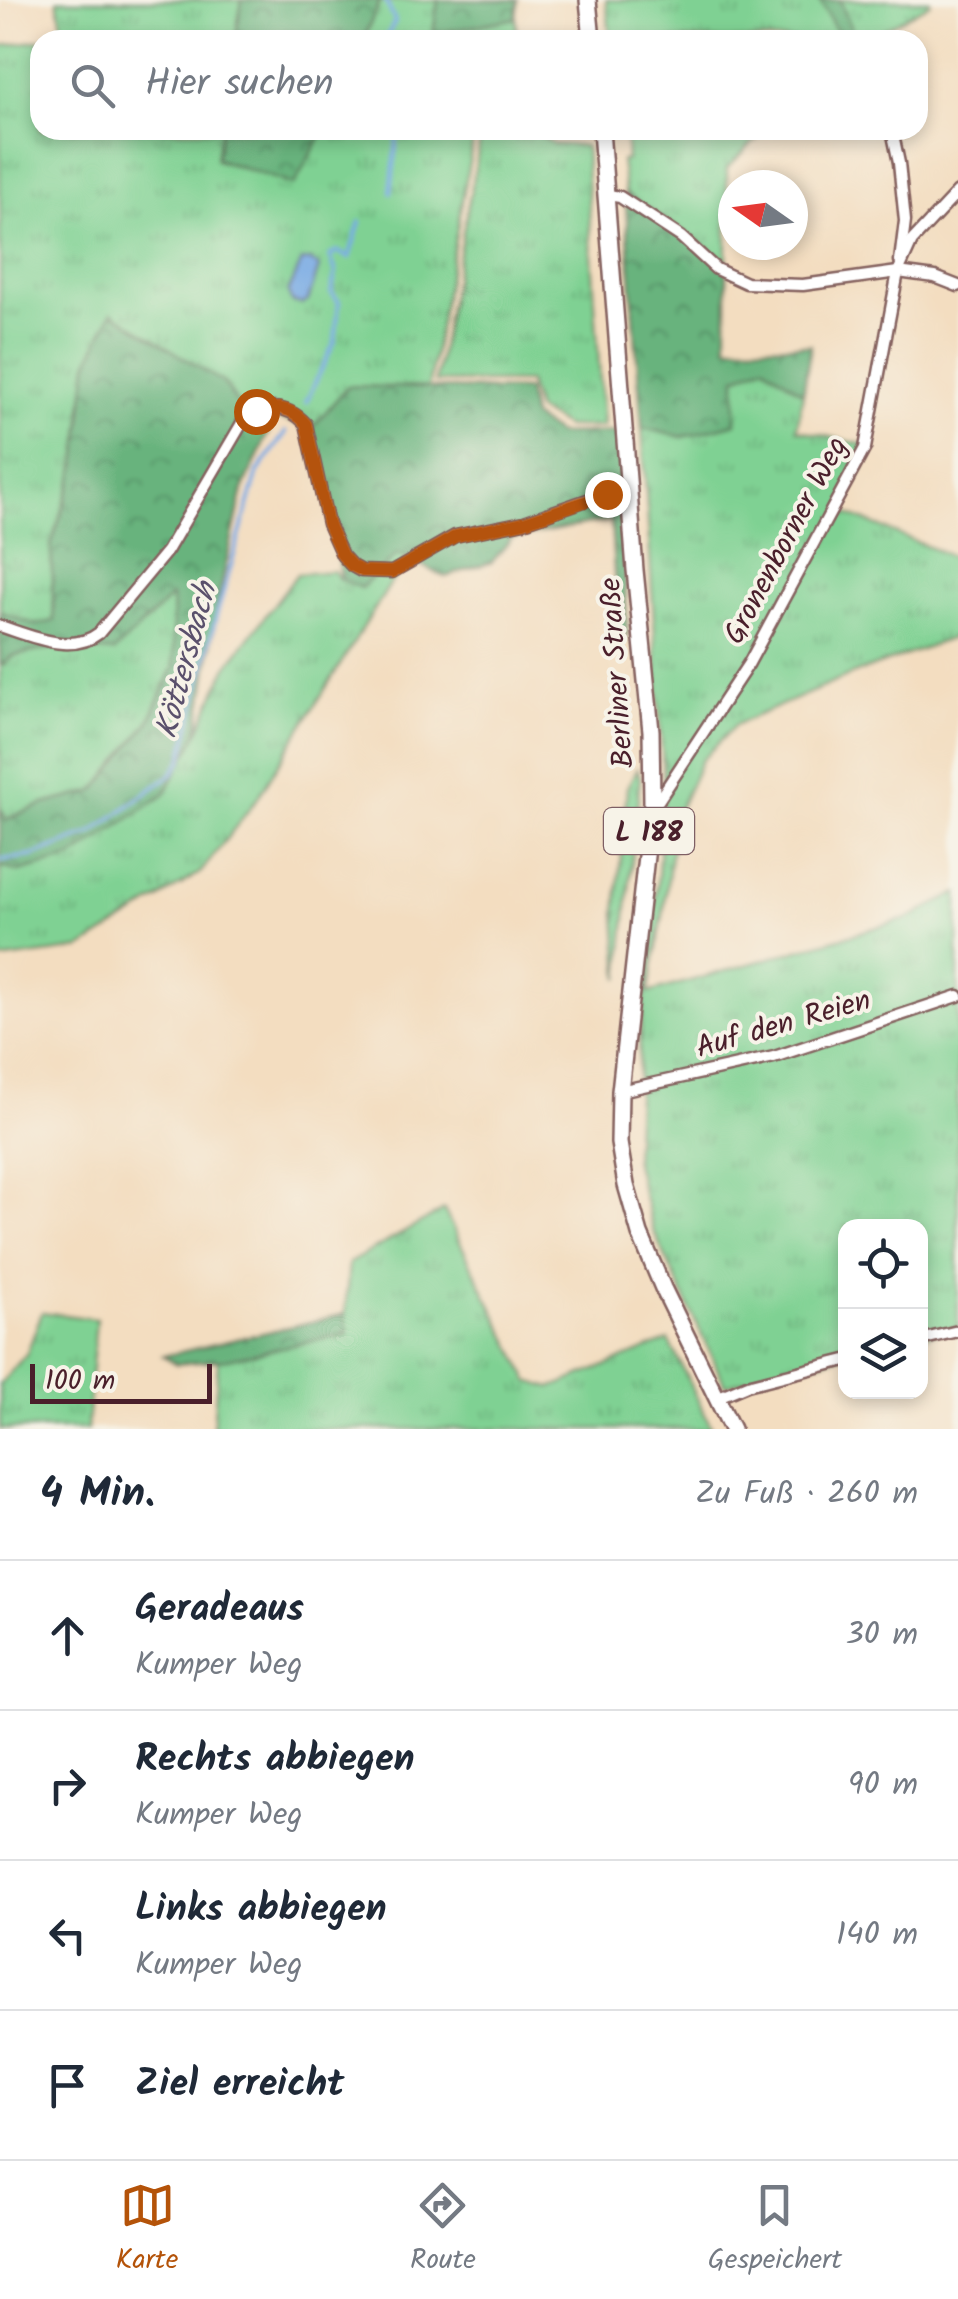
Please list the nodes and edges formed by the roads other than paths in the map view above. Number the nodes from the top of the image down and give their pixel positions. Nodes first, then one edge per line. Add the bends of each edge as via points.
1 (588, 0) edge
2 (591, 30) edge
3 (603, 140) edge
4 (894, 140) edge
5 (958, 192) edge
6 (608, 194) junction
7 (898, 272) junction
8 (958, 286) edge
9 (629, 493) junction
10 (0, 626) edge
11 (652, 802) junction
12 (958, 996) edge
13 (620, 1091) junction
14 (958, 1332) edge
15 (928, 1338) edge
16 (838, 1362) edge
17 (716, 1398) junction
18 (732, 1429) edge

1 - 2 main road
3 - 6 main road, Berliner Straße / L 188
4 - 7 street, Gronenborner Weg via 905,221
5 - 7 street, Gronenborner Weg via 912,241
6 - 7 street via 746,283 803,286
6 - 9 main road, Berliner Straße / L 188
7 - 8 street
7 - 11 street, Gronenborner Weg via 865,448 749,663
9 - 10 street via 456,536 392,572 362,571 342,555 328,524 306,424 286,409 266,408 242,423 168,551 99,633 64,643
9 - 11 main road, Berliner Straße / L 188
11 - 13 main road, Berliner Straße / L 188
12 - 13 street, Auf den Reien via 774,1057
13 - 17 main road, Berliner Straße / L 188 via 619,1143 640,1234
14 - 15 street
16 - 17 street
17 - 18 main road, Berliner Straße / L 188

